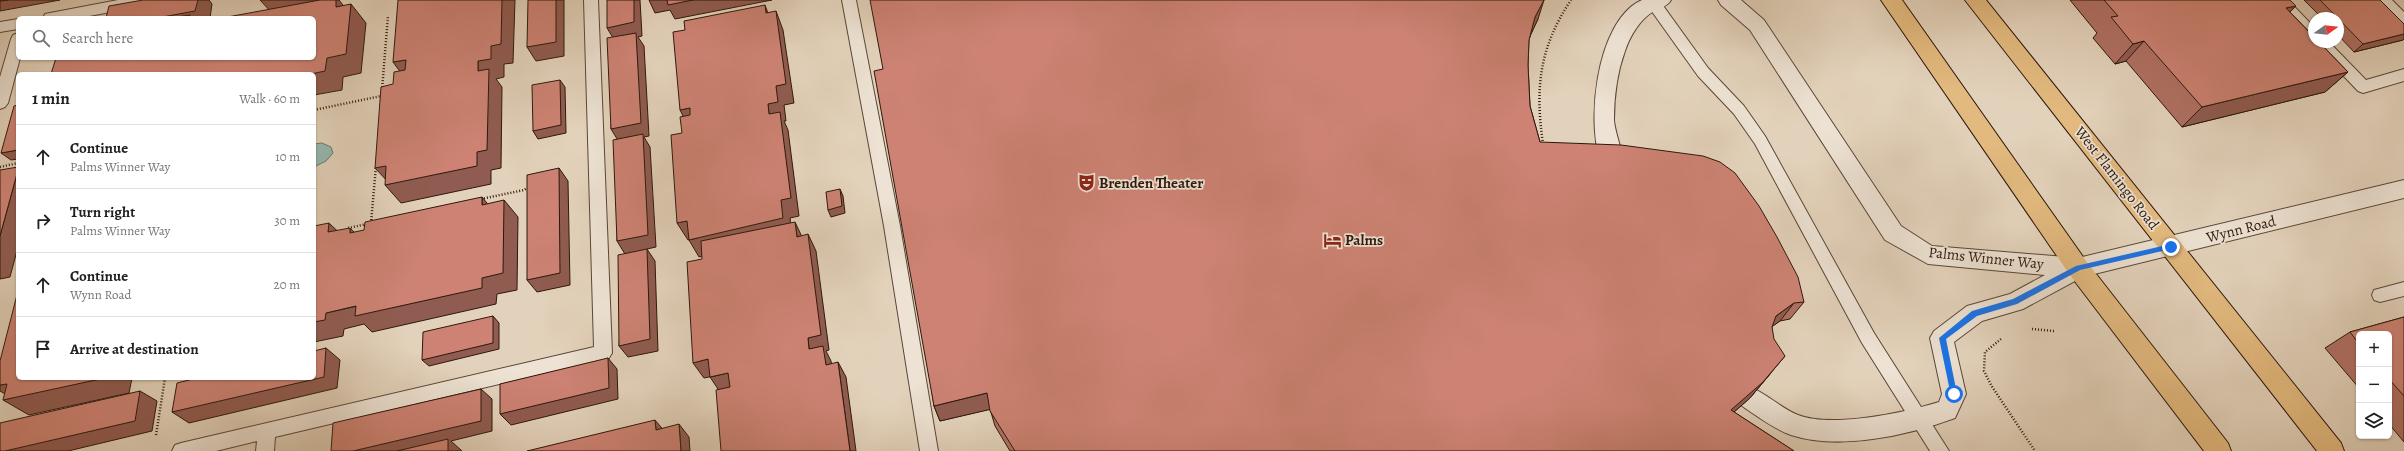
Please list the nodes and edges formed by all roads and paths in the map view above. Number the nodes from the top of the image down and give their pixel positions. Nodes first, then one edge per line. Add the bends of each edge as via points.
1 (148, 0) edge
2 (591, 0) edge
3 (849, 0) edge
4 (1572, 0) edge
5 (1728, 0) edge
6 (1891, 0) edge
7 (1975, 0) edge
8 (2279, 0) edge
9 (2382, 0) edge
10 (1657, 1) edge
11 (61, 16) edge
12 (388, 16) dead end
13 (2404, 21) edge
14 (16, 24) edge
15 (0, 27) edge
16 (2308, 30) edge
17 (16, 46) edge
18 (2326, 48) edge
19 (2404, 75) edge
20 (381, 96) junction
21 (0, 103) edge
22 (381, 104) edge
23 (316, 110) edge
24 (1543, 146) edge
25 (376, 160) edge
26 (16, 163) edge
27 (1612, 165) edge
28 (0, 167) edge
29 (532, 185) edge
30 (2404, 189) edge
31 (478, 200) edge
32 (379, 222) edge
33 (371, 223) junction
34 (342, 230) edge
35 (2171, 247) junction
36 (2078, 268) junction
37 (2404, 289) edge
38 (2380, 295) dead end
39 (2028, 329) dead end
40 (2054, 331) dead end
41 (2006, 337) dead end
42 (165, 380) edge
43 (1750, 398) edge
44 (1920, 419) junction
45 (267, 431) junction
46 (155, 436) dead end
47 (181, 451) edge
48 (265, 451) edge
49 (929, 451) edge
50 (1940, 451) edge
51 (2035, 451) edge
52 (2219, 451) edge
53 (2332, 451) edge

1 - 11 lane
2 - 45 lane via 603,353
3 - 49 lane via 892,226
4 - 24 path via 1558,18 1547,46 1538,98
5 - 36 street, Palms Winner Way via 1757,24 1893,233 1928,256
6 - 36 main road
7 - 35 main road, West Flamingo Road
8 - 16 lane
9 - 13 lane
10 - 27 street via 1631,21 1614,51 1604,94 1604,124
10 - 44 lane via 1703,72 1739,110 1760,140 1868,338
12 - 20 path
14 - 15 lane
17 - 21 lane
18 - 19 lane via 2363,87
20 - 22 path
20 - 23 path
25 - 33 path
26 - 28 path
29 - 31 path via 524,190
30 - 35 street, Wynn Road
32 - 33 path
33 - 34 path
35 - 36 street, Wynn Road
35 - 53 main road, West Flamingo Road
36 - 44 street, Palms Winner Way via 2015,302 1975,313 1942,338 1954,394 1947,410
36 - 52 main road
37 - 38 lane
39 - 40 path
41 - 51 path via 1994,343 1985,352 1984,371
42 - 46 path
43 - 44 street, Palms Winner Way via 1792,425 1830,432
44 - 50 lane
45 - 47 lane
45 - 48 lane

